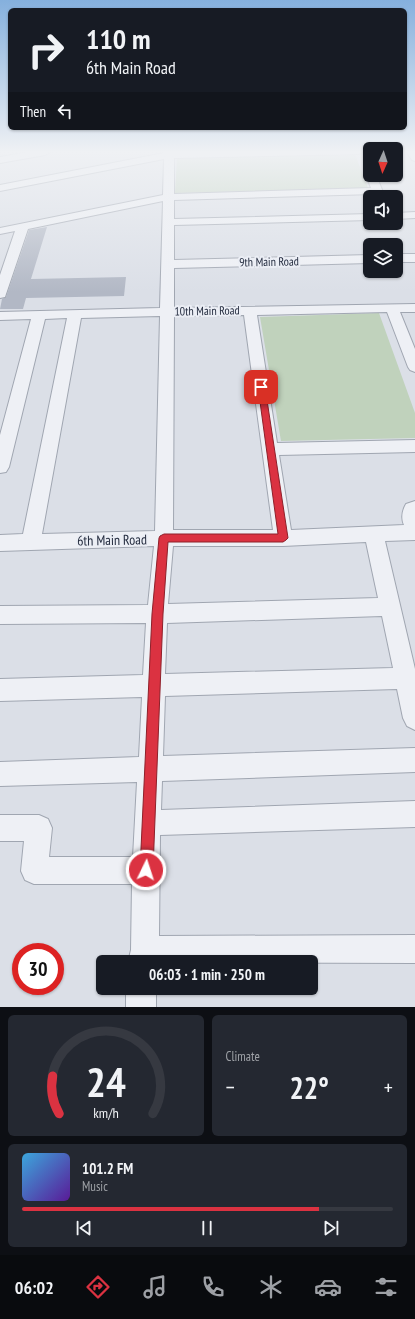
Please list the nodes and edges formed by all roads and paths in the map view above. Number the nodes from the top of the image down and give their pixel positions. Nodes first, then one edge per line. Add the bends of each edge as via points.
1 (167, 197) edge
2 (162, 198) edge
3 (415, 215) edge
4 (403, 216) edge
5 (363, 217) edge
6 (169, 222) junction
7 (23, 226) junction
8 (0, 231) edge
9 (403, 258) edge
10 (415, 258) edge
11 (363, 259) edge
12 (168, 264) junction
13 (0, 294) edge
14 (392, 308) junction
15 (415, 308) edge
16 (250, 310) junction
17 (167, 312) junction
18 (75, 314) junction
19 (39, 315) junction
20 (0, 316) edge
21 (411, 348) edge
22 (415, 367) edge
23 (415, 446) edge
24 (270, 449) junction
25 (0, 467) edge
26 (415, 508) edge
27 (415, 525) edge
28 (415, 532) edge
29 (374, 534) junction
30 (164, 538) junction
31 (283, 538) junction
32 (31, 542) junction
33 (0, 543) edge
34 (390, 607) junction
35 (0, 614) edge
36 (157, 614) junction
37 (406, 678) junction
38 (155, 685) junction
39 (0, 690) edge
40 (415, 718) edge
41 (415, 760) edge
42 (152, 769) junction
43 (0, 774) edge
44 (415, 814) edge
45 (149, 823) junction
46 (0, 828) edge
47 (146, 870) junction
48 (415, 948) edge
49 (143, 955) edge
50 (177, 955) edge
51 (141, 995) edge
52 (141, 1007) edge

1 - 6 street
2 - 7 street
3 - 4 street
5 - 6 street
6 - 12 street
7 - 8 street
7 - 13 street
9 - 10 street
11 - 12 street, 9th Main Road
12 - 17 street
14 - 15 street, 10th Main Road
14 - 16 street, 10th Main Road
14 - 21 street
16 - 17 street, 10th Main Road
16 - 24 street
17 - 18 street, 10th Main Road
17 - 30 street
18 - 19 street, 10th Main Road
18 - 32 street
19 - 20 street, 10th Main Road
19 - 25 street
21 - 22 street
23 - 24 street
24 - 31 street
26 - 27 street via 412,509 411,520
28 - 29 street, 6th Main Road
29 - 31 street, 6th Main Road
29 - 34 street
30 - 31 street, 6th Main Road
30 - 32 street, 6th Main Road
30 - 36 street
32 - 33 street, 6th Main Road
34 - 36 street
34 - 37 street
35 - 36 street
36 - 38 street
37 - 38 street
37 - 40 street
38 - 39 street
38 - 42 street
41 - 42 street
42 - 43 street
42 - 45 street
44 - 45 street
45 - 47 street
46 - 47 street via 39,828 34,870
47 - 49 street
48 - 50 street
51 - 52 street

